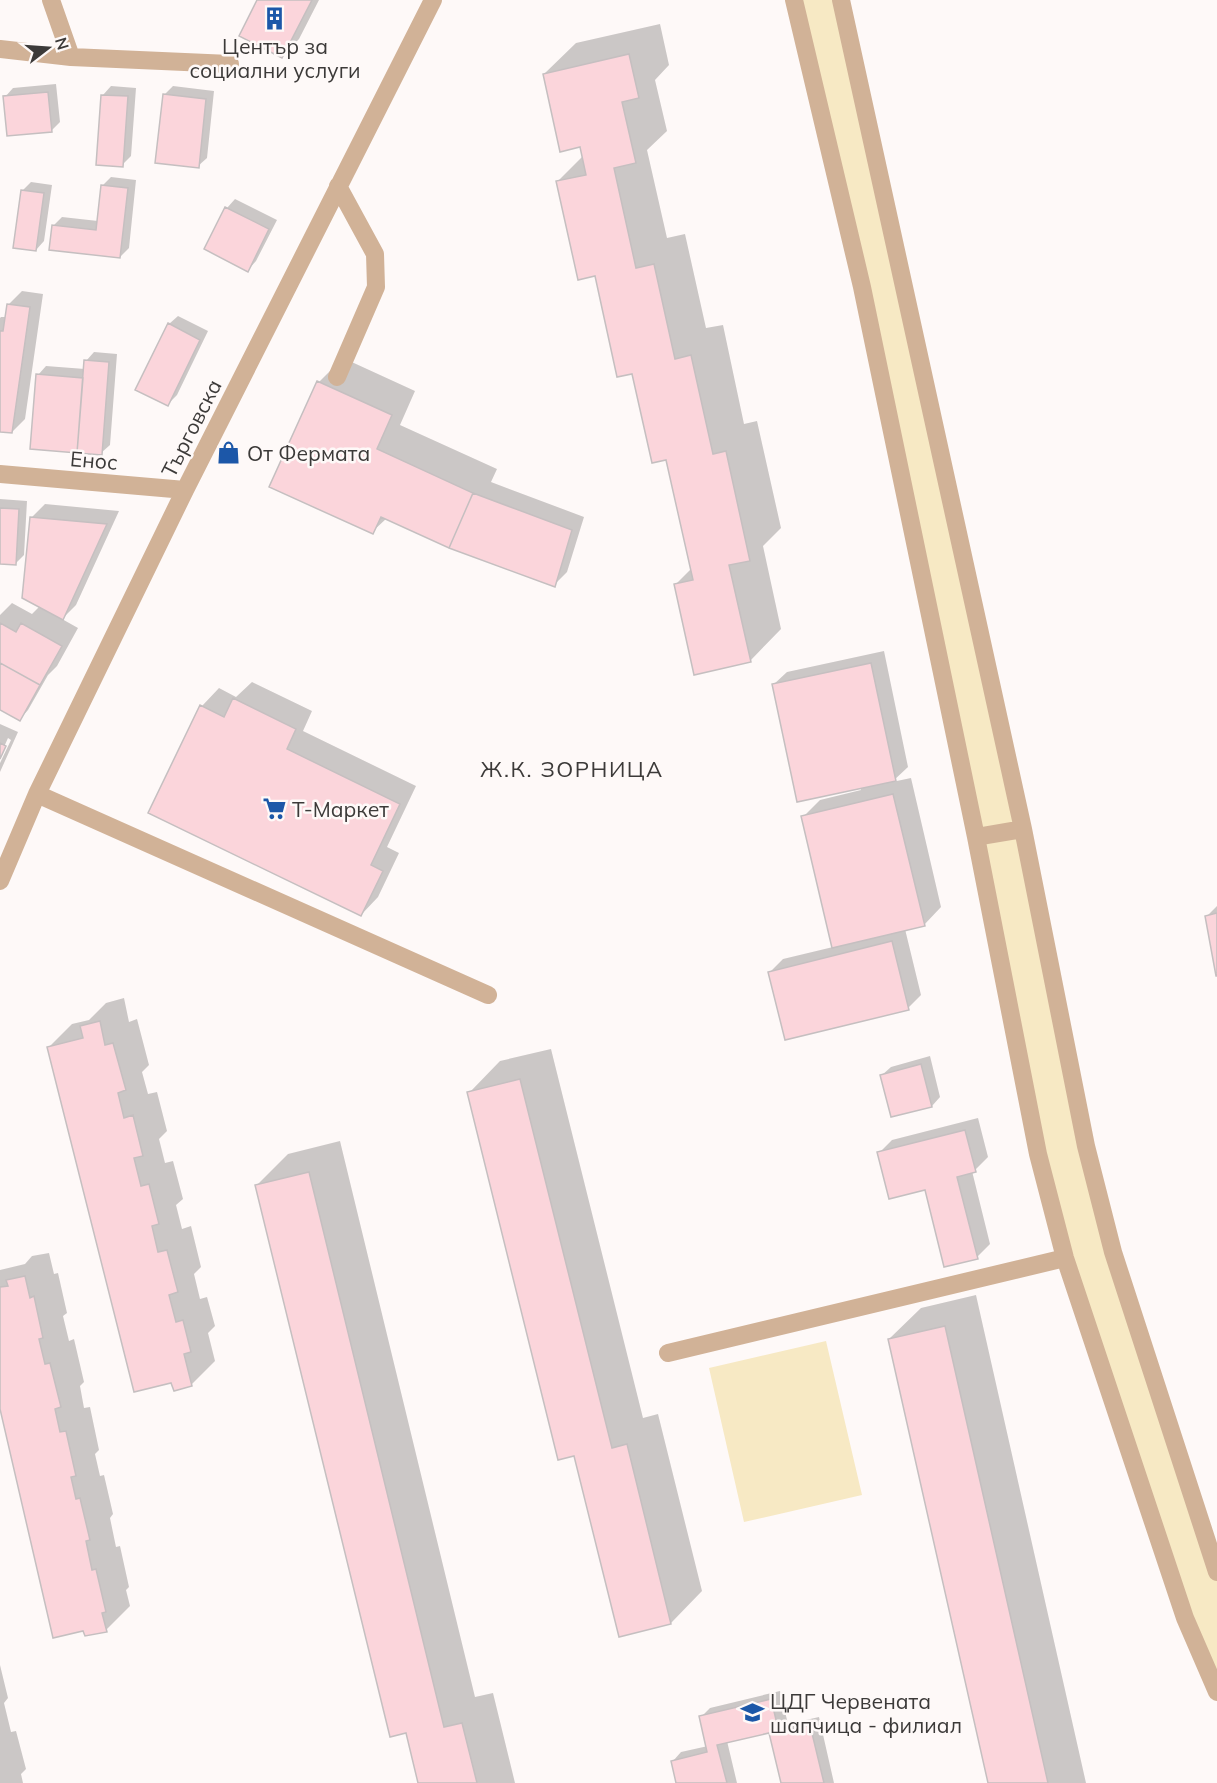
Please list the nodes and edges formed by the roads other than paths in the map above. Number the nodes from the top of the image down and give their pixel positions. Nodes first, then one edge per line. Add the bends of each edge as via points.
1 (51, 0) edge
2 (433, 0) edge
3 (794, 0) edge
4 (841, 0) edge
5 (0, 49) edge
6 (71, 57) junction
7 (230, 64) dead end
8 (338, 186) junction
9 (337, 377) dead end
10 (0, 474) edge
11 (185, 490) junction
12 (37, 794) junction
13 (1023, 829) junction
14 (976, 837) junction
15 (0, 881) edge
16 (488, 995) dead end
17 (1065, 1258) junction
18 (668, 1353) dead end
19 (1217, 1572) edge
20 (1217, 1692) edge

1 - 6 street
2 - 8 street, Търговска
3 - 14 street via 862,287
4 - 13 street
5 - 6 street
6 - 7 street
8 - 9 street via 375,254 376,287
8 - 11 street, Търговска
10 - 11 street, Енос
11 - 12 street, Търговска
12 - 15 street, Търговска
12 - 16 street
13 - 14 street
13 - 19 street via 1086,1146 1113,1252
14 - 17 street via 1038,1154
17 - 18 street
17 - 20 street via 1185,1618

